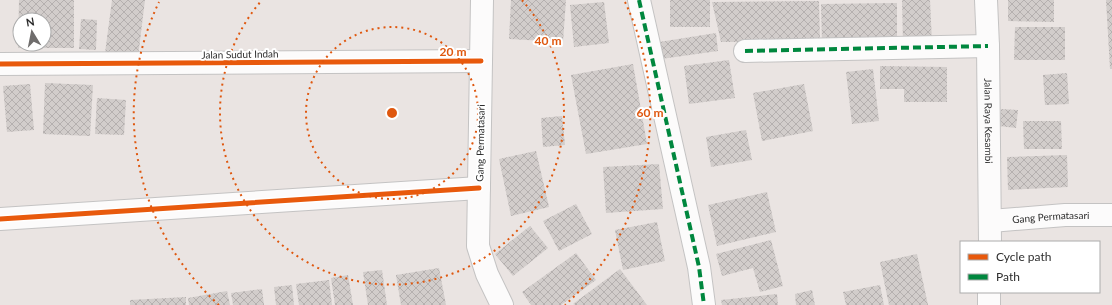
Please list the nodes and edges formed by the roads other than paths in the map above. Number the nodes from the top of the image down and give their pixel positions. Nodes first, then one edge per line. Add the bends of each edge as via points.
1 (482, 0) edge
2 (639, 0) edge
3 (986, 0) edge
4 (988, 46) junction
5 (744, 51) dead end
6 (481, 61) junction
7 (0, 64) edge
8 (479, 188) junction
9 (1112, 215) edge
10 (0, 219) edge
11 (990, 232) edge
12 (989, 293) edge
13 (502, 305) edge
14 (704, 305) edge
15 (989, 305) edge

1 - 6 street, Gang Permatasari
2 - 14 street via 699,267
3 - 4 street, Jalan Raya Kesambi
4 - 5 street
4 - 11 street, Jalan Raya Kesambi
6 - 7 street, Jalan Sudut Indah
6 - 8 street, Gang Permatasari
8 - 10 street
8 - 13 street, Gang Permatasari via 478,246 486,274
9 - 11 street, Gang Permatasari via 1065,215
12 - 15 street

